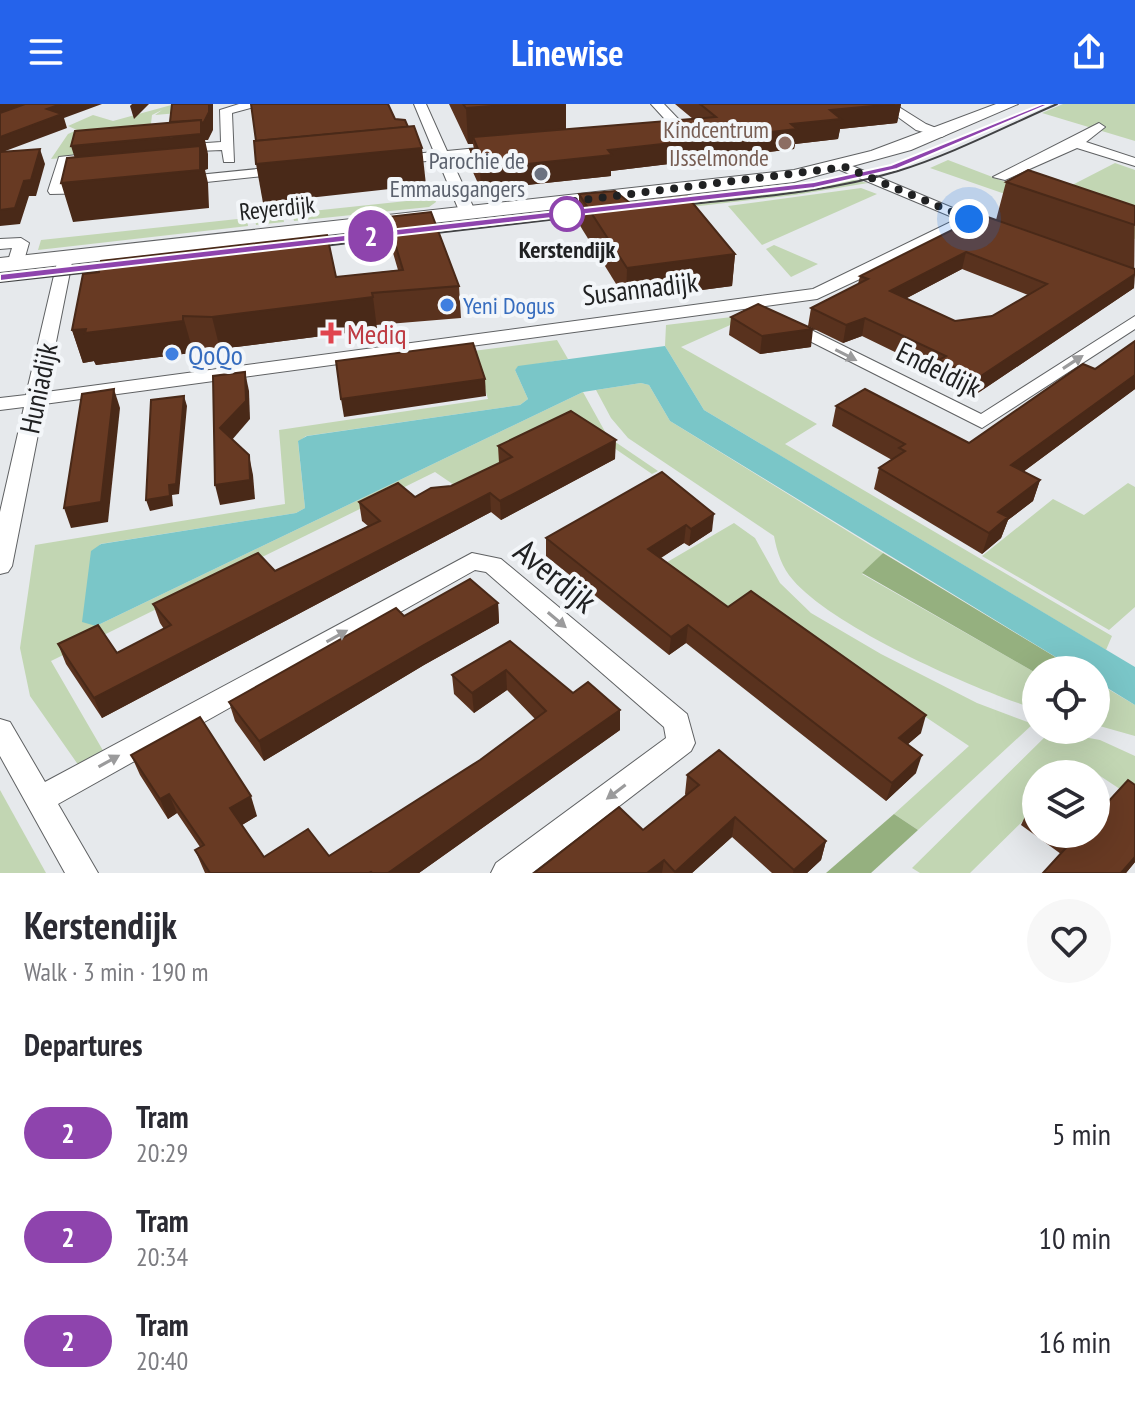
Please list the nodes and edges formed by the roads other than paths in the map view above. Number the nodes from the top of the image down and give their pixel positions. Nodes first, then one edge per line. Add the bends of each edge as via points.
1 (259, 104) edge
2 (420, 104) edge
3 (657, 104) edge
4 (886, 104) edge
5 (1010, 104) edge
6 (1099, 127) dead end
7 (942, 133) junction
8 (654, 134) edge
9 (1076, 143) junction
10 (229, 145) junction
11 (519, 148) edge
12 (166, 151) edge
13 (443, 155) junction
14 (107, 156) edge
15 (383, 161) edge
16 (1135, 162) edge
17 (845, 167) junction
18 (309, 168) edge
19 (229, 176) junction
20 (1000, 177) dead end
21 (166, 182) edge
22 (102, 189) edge
23 (468, 213) junction
24 (969, 219) junction
25 (997, 229) edge
26 (0, 244) edge
27 (65, 257) junction
28 (8, 264) edge
29 (756, 302) junction
30 (1135, 321) edge
31 (35, 399) junction
32 (0, 404) edge
33 (0, 566) edge
34 (0, 730) edge
35 (41, 799) junction
36 (82, 873) edge
37 (507, 873) edge

1 - 10 street via 229,107
2 - 13 street
3 - 8 street via 682,131
4 - 7 street via 921,127
5 - 7 street, Reyerdijk
6 - 9 street
7 - 17 street, Reyerdijk
9 - 16 street
9 - 20 street
10 - 12 street
10 - 19 street
11 - 13 street
13 - 15 street
13 - 23 street
14 - 22 street via 64,160 55,191
17 - 23 street, Reyerdijk
17 - 24 street
18 - 19 street
19 - 21 street
23 - 27 street, Reyerdijk
24 - 25 street
24 - 29 street, Susannadijk via 817,294
26 - 28 street, Reyerdijk via 21,243
27 - 28 street, Reyerdijk
27 - 31 street, Huniadijk
29 -> 30 street, Endeldijk via 766,315 982,422
29 - 31 street, Susannadijk
31 - 32 street
31 - 33 street, Huniadijk
34 - 35 street
35 - 36 street
35 -> 37 street, Averdijk via 472,561 493,565 677,722 681,743

